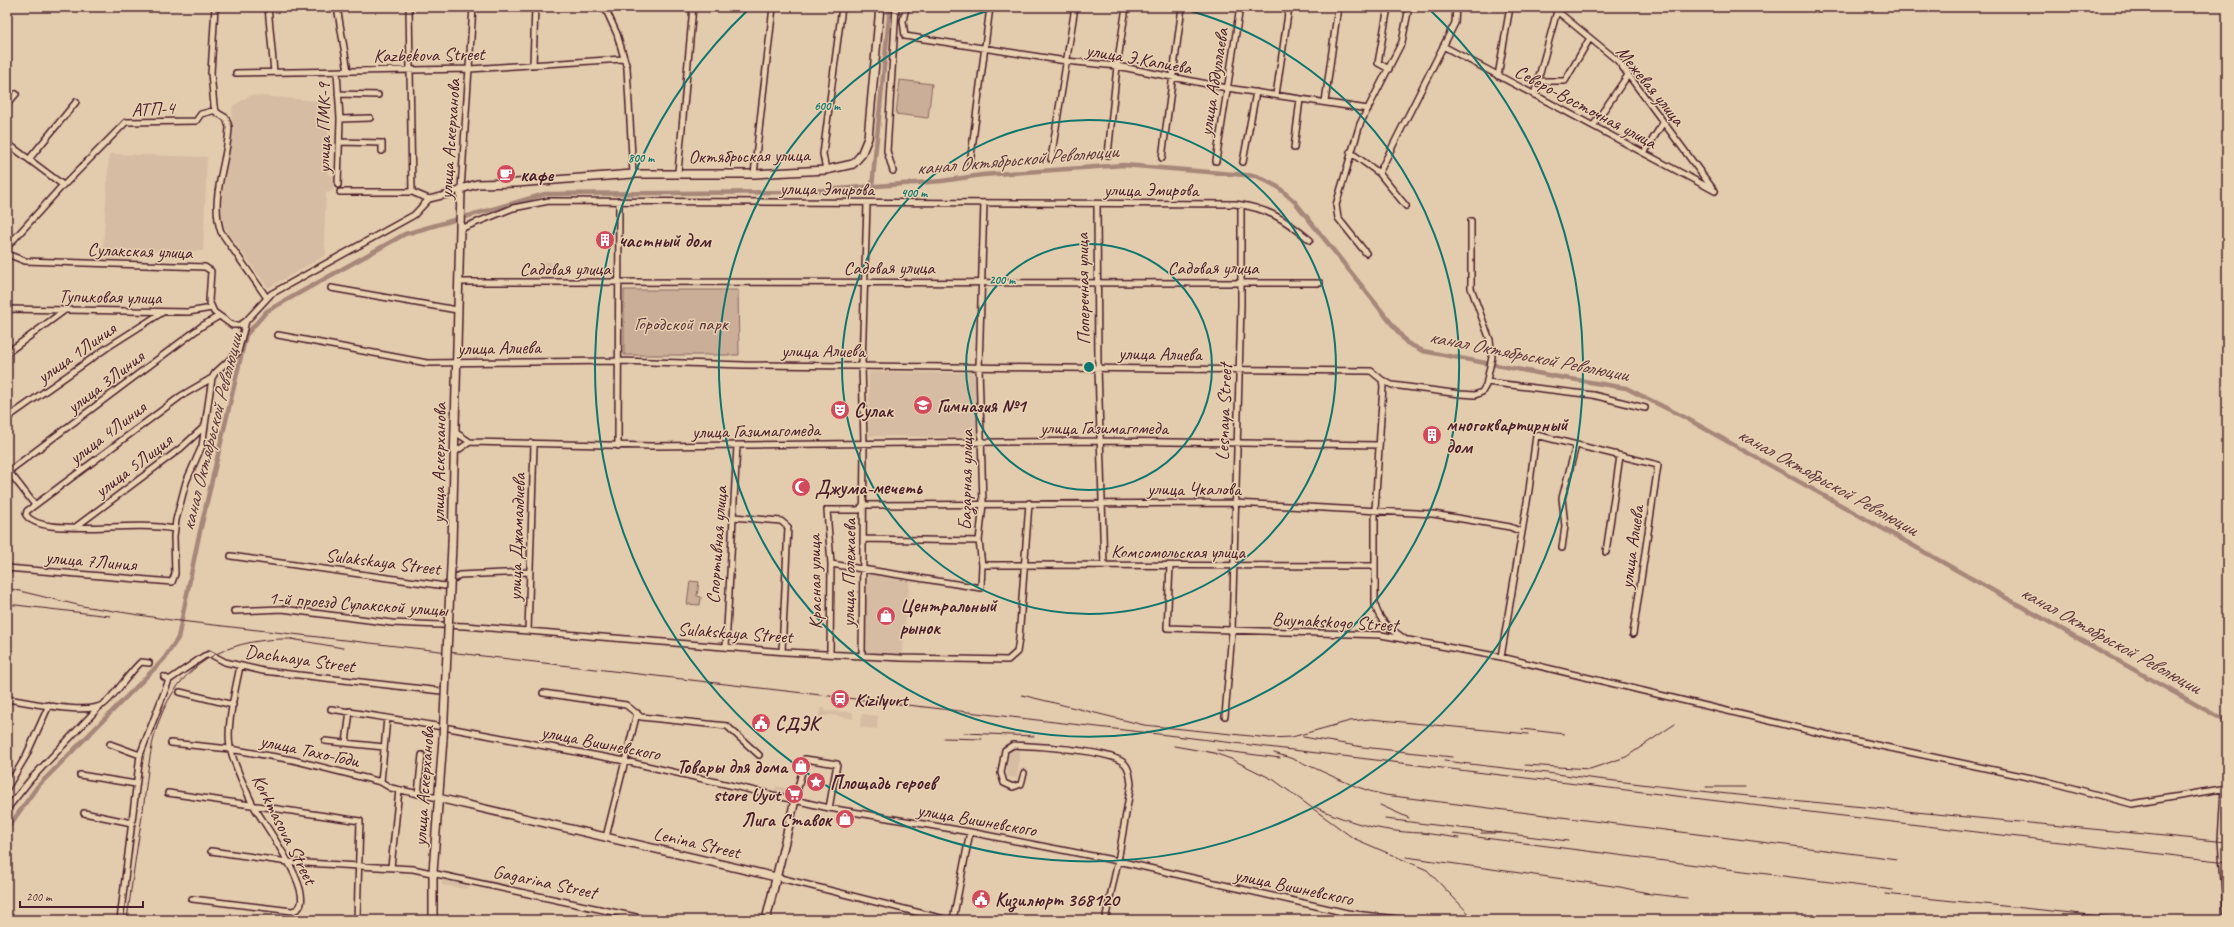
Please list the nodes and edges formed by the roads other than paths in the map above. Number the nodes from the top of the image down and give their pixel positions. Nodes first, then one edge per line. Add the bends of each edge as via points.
1 (215, 7) edge
2 (268, 7) edge
3 (337, 7) edge
4 (409, 7) edge
5 (473, 7) edge
6 (535, 7) edge
7 (602, 7) edge
8 (693, 7) edge
9 (773, 7) edge
10 (842, 7) edge
11 (880, 7) edge
12 (896, 7) edge
13 (906, 7) edge
14 (990, 7) edge
15 (1075, 7) edge
16 (1126, 7) edge
17 (1182, 7) edge
18 (1240, 7) edge
19 (1289, 7) edge
20 (1338, 7) edge
21 (1388, 7) edge
22 (1408, 7) edge
23 (1456, 7) edge
24 (1510, 7) edge
25 (1556, 9) edge
26 (1590, 38) junction
27 (1443, 46) junction
28 (984, 49) junction
29 (623, 59) junction
30 (1066, 61) junction
31 (533, 65) junction
32 (1117, 66) junction
33 (470, 69) junction
34 (411, 70) junction
35 (1389, 70) junction
36 (348, 71) junction
37 (274, 72) junction
38 (337, 72) junction
39 (236, 73) dead end
40 (1628, 75) junction
41 (1498, 76) junction
42 (1172, 78) junction
43 (1537, 81) junction
44 (1227, 88) junction
45 (1256, 92) junction
46 (16, 94) dead end
47 (338, 94) junction
48 (1534, 94) junction
49 (378, 95) dead end
50 (1276, 95) junction
51 (1300, 99) junction
52 (76, 102) dead end
53 (1325, 102) junction
54 (7, 104) edge
55 (1368, 109) junction
56 (216, 110) junction
57 (370, 118) dead end
58 (340, 119) junction
59 (1663, 123) junction
60 (1593, 126) junction
61 (340, 142) junction
62 (7, 143) edge
63 (1294, 148) dead end
64 (382, 151) dead end
65 (1350, 152) junction
66 (1644, 153) junction
67 (1108, 155) dead end
68 (30, 158) junction
69 (1162, 158) dead end
70 (1051, 159) dead end
71 (1216, 161) dead end
72 (1243, 162) dead end
73 (970, 164) dead end
74 (826, 170) junction
75 (893, 171) dead end
76 (678, 172) junction
77 (1379, 173) junction
78 (633, 174) junction
79 (754, 174) junction
80 (64, 184) junction
81 (338, 184) dead end
82 (461, 190) junction
83 (1715, 191) joint
84 (340, 192) dead end
85 (412, 192) junction
86 (428, 198) junction
87 (619, 201) junction
88 (984, 203) junction
89 (867, 204) junction
90 (1097, 204) junction
91 (1241, 205) junction
92 (1406, 206) dead end
93 (1471, 221) dead end
94 (460, 227) junction
95 (1310, 240) dead end
96 (7, 248) edge
97 (1366, 253) dead end
98 (7, 254) edge
99 (459, 282) junction
100 (866, 282) junction
101 (982, 282) junction
102 (1097, 282) junction
103 (1240, 282) junction
104 (619, 283) junction
105 (1320, 283) dead end
106 (331, 288) dead end
107 (267, 298) junction
108 (212, 308) junction
109 (7, 309) edge
110 (65, 310) junction
111 (457, 310) junction
112 (164, 311) junction
113 (219, 316) junction
114 (246, 321) junction
115 (278, 335) dead end
116 (7, 353) edge
117 (620, 361) junction
118 (457, 362) junction
119 (862, 365) junction
120 (979, 367) junction
121 (1098, 367) junction
122 (1239, 370) junction
123 (212, 378) junction
124 (1382, 380) junction
125 (1487, 382) junction
126 (1645, 408) dead end
127 (7, 418) edge
128 (205, 426) junction
129 (455, 432) junction
130 (470, 442) junction
131 (981, 442) junction
132 (1100, 442) junction
133 (1237, 442) junction
134 (864, 443) junction
135 (534, 444) junction
136 (1378, 445) junction
137 (1576, 445) junction
138 (618, 446) junction
139 (737, 446) junction
140 (455, 452) junction
141 (1620, 456) junction
142 (8, 470) edge
143 (1029, 503) junction
144 (1102, 503) junction
145 (1235, 503) junction
146 (983, 504) junction
147 (35, 505) junction
148 (863, 505) junction
149 (827, 510) joint
150 (1375, 510) junction
151 (733, 518) junction
152 (77, 526) junction
153 (175, 529) junction
154 (1522, 532) junction
155 (863, 538) junction
156 (979, 541) junction
157 (1562, 548) dead end
158 (1606, 552) dead end
159 (231, 556) dead end
160 (830, 564) junction
161 (1026, 564) junction
162 (982, 565) junction
163 (1233, 565) junction
164 (1104, 566) junction
165 (1170, 566) junction
166 (1374, 566) junction
167 (7, 568) edge
168 (863, 568) junction
169 (529, 572) junction
170 (234, 611) dead end
171 (456, 625) joint
172 (528, 631) junction
173 (1232, 632) junction
174 (1633, 634) dead end
175 (1406, 640) junction
176 (726, 646) junction
177 (782, 651) junction
178 (830, 653) junction
179 (862, 655) junction
180 (1501, 657) junction
181 (149, 662) dead end
182 (240, 666) junction
183 (180, 692) dead end
184 (441, 692) dead end
185 (543, 693) dead end
186 (7, 699) edge
187 (49, 705) junction
188 (233, 705) junction
189 (99, 707) junction
190 (331, 709) dead end
191 (350, 711) junction
192 (637, 714) junction
193 (1225, 716) dead end
194 (387, 718) junction
195 (325, 741) dead end
196 (172, 743) dead end
197 (346, 743) junction
198 (110, 744) dead end
199 (384, 747) junction
200 (230, 749) junction
201 (140, 755) junction
202 (422, 755) dead end
203 (759, 755) dead end
204 (625, 761) junction
205 (1024, 773) dead end
206 (80, 775) dead end
207 (381, 782) junction
208 (136, 784) junction
209 (7, 788) edge
210 (2225, 788) edge
211 (400, 790) junction
212 (168, 793) dead end
213 (418, 794) junction
214 (438, 798) junction
215 (795, 800) junction
216 (252, 804) junction
217 (829, 808) junction
218 (7, 809) edge
219 (84, 813) dead end
220 (132, 823) junction
221 (970, 832) junction
222 (606, 836) junction
223 (211, 851) dead end
224 (1118, 861) junction
225 (288, 862) junction
226 (358, 865) junction
227 (391, 867) junction
228 (433, 872) junction
229 (776, 877) junction
230 (192, 899) dead end
231 (1347, 913) junction
232 (1380, 919) edge
233 (120, 920) edge
234 (357, 920) edge
235 (433, 920) edge
236 (650, 920) edge
237 (766, 920) edge
238 (948, 920) edge
239 (953, 920) edge
240 (1105, 920) edge
241 (1348, 920) edge
242 (1405, 920) edge
243 (2227, 920) edge

1 - 56 street via 211,73
2 - 37 street
3 - 36 street
4 - 34 street
5 - 33 street, улица Аскерханова
6 - 31 street
7 - 29 street via 617,34
8 - 76 street
9 - 79 street
10 - 74 street via 823,154
11 - 74 street, Октябрьская улица via 868,138 862,155 853,164
12 - 75 street via 887,144
13 - 28 street, улица Э.Капиева via 903,21 905,36
14 - 28 street
15 - 30 street
16 - 32 street
17 - 42 street
18 - 44 street, улица Абдуллаева
19 - 50 street
20 - 53 street
21 - 35 street via 1378,63
22 - 35 street via 1402,42
23 - 27 street via 1455,23
24 - 41 street
25 - 26 street, Межевая улица
25 - 43 street
26 - 40 street, Межевая улица via 1618,61
26 - 43 street via 1565,81
27 - 41 street, Северо-Восточная улица
27 - 77 street
28 - 30 street, улица Э.Капиева
28 - 73 street
29 - 31 street, Kazbekova Street
29 - 78 street via 629,82
30 - 32 street, улица Э.Капиева
30 - 70 street
31 - 33 street, Kazbekova Street
32 - 42 street, улица Э.Капиева
32 - 67 street
33 - 34 street, Kazbekova Street
33 - 82 street, улица Аскерханова
34 - 36 street, Kazbekova Street
34 - 85 street
35 - 55 street
36 - 38 street, Kazbekova Street
37 - 38 street, Kazbekova Street
37 - 39 street, Kazbekova Street
38 - 47 street, улица ПМК-9
40 - 59 street, Межевая улица
40 - 60 street
41 - 48 street, Северо-Восточная улица
42 - 44 street, улица Э.Капиева
42 - 69 street
43 - 48 street
44 - 45 street, улица Э.Капиева
44 - 71 street, улица Абдуллаева
45 - 50 street, улица Э.Капиева
45 - 72 street
46 - 54 street
47 - 49 street
47 - 58 street, улица ПМК-9
48 - 60 street, Северо-Восточная улица
50 - 51 street, улица Э.Капиева
51 - 53 street, улица Э.Капиева
51 - 63 street
52 - 68 street
53 - 55 street, улица Э.Капиева
55 - 65 street
56 - 80 street, АТП-4 via 202,114 196,121 126,122
56 - 107 street via 226,118 229,127 217,204 218,224
57 - 58 street
58 - 61 street, улица ПМК-9
59 - 66 street
59 - 83 street, Межевая улица
60 - 66 street, Северо-Восточная улица
61 - 64 street via 382,144
61 - 81 street, улица ПМК-9
62 - 68 street
65 - 77 street
65 - 97 street via 1335,210 1338,218
66 - 83 street, Северо-Восточная улица
68 - 80 street
74 - 79 street, Октябрьская улица
76 - 78 street, Октябрьская улица
76 - 79 street, Октябрьская улица
77 - 92 street
78 - 82 street, Октябрьская улица via 477,184
80 - 96 street
82 - 86 street
82 - 94 street, улица Аскерханова
84 - 85 street
85 - 86 street
86 - 107 street via 414,215
87 - 89 street, улица Эмирова
87 - 94 street, улица Эмирова via 549,201 513,208
87 - 104 street
88 - 89 street, улица Эмирова
88 - 90 street, улица Эмирова
88 - 101 street, Базарная улица
89 - 100 street, улица Полежаева
90 - 91 street, улица Эмирова
90 - 102 street, Поперечная улица
91 - 95 street, улица Эмирова via 1277,215
91 - 103 street, Lesnaya Street
93 - 125 street via 1471,288 1490,340 1492,357
94 - 99 street, улица Аскерханова
98 - 108 street, Сулакская улица via 25,261 205,267 211,271 209,301
99 - 104 street, Садовая улица
99 - 111 street, улица Аскерханова
100 - 101 street, Садовая улица
100 - 104 street, Садовая улица
100 - 119 street, улица Полежаева
101 - 102 street, Садовая улица
101 - 120 street, Базарная улица
102 - 103 street, Садовая улица
102 - 121 street, Поперечная улица
103 - 105 street, Садовая улица
103 - 122 street, Lesnaya Street
104 - 117 street
106 - 111 street
107 - 114 street
108 - 112 street, Тупиковая улица via 188,312
108 - 113 street
109 - 110 street, Тупиковая улица
110 - 112 street, Тупиковая улица
110 - 116 street
111 - 118 street, улица Аскерханова
112 - 127 street, улица 1Линия
113 - 114 street via 232,325 240,325
113 - 142 street, улица 3Линия
114 - 123 street, улица 4Линия via 238,352
115 - 118 street, улица Алиева via 411,361
117 - 118 street, улица Алиева
117 - 119 street, улица Алиева
117 - 138 street
118 - 129 street, улица Аскерханова
119 - 120 street, улица Алиева
119 - 134 street, улица Полежаева
120 - 121 street, улица Алиева
120 - 131 street, Базарная улица
121 - 122 street, улица Алиева
121 - 132 street, Поперечная улица
122 - 124 street, улица Алиева via 1371,371
122 - 133 street, Lesnaya Street
123 - 128 street
123 - 147 street, улица 4Линия via 181,396
124 - 125 street via 1392,385 1475,395 1482,392
124 - 136 street
125 - 126 street via 1593,395
128 - 152 street, улица 5Лиция via 181,448
128 - 153 street via 202,446 186,482
129 - 130 street
129 - 140 street, улица Аскерханова
130 - 135 street, улица Газимагомеда
130 - 140 street
131 - 132 street, улица Газимагомеда
131 - 134 street, улица Газимагомеда
131 - 146 street, Базарная улица
132 - 133 street, улица Газимагомеда
132 - 144 street, Поперечная улица
133 - 136 street, улица Газимагомеда
133 - 145 street, Lesnaya Street
134 - 139 street, улица Газимагомеда
134 - 148 street, улица Полежаева
135 - 138 street, улица Газимагомеда
135 - 169 street, улица Джамалдиева
136 - 150 street
137 - 141 street
137 - 154 street via 1536,435
137 - 157 street via 1562,498 1565,526
138 - 139 street, улица Газимагомеда
139 - 151 street, Спортивная улица
140 - 214 street, улица Аскерханова, bridge via 443,739
141 - 158 street
141 - 174 street, улица Алиева via 1658,465
142 - 147 street
143 - 144 street, улица Чкалова
143 - 146 street, улица Чкалова
143 - 161 street
144 - 145 street, улица Чкалова
144 - 164 street, Поперечная улица
145 - 150 street, улица Чкалова
145 - 163 street, Lesnaya Street
146 - 148 street, улица Чкалова
146 - 156 street, Базарная улица
147 - 152 street, улица 4Линия via 26,516 33,521 51,526
148 - 149 street, улица Чкалова via 858,510
148 - 155 street, улица Полежаева
149 - 160 street, Красная улица
150 - 154 street, улица Чкалова via 1433,514 1510,527
150 - 166 street
151 - 176 street, Спортивная улица
151 - 177 street via 785,523 788,527
152 - 153 street via 145,526
153 - 167 street, улица 7Линия via 175,574 172,582
154 - 180 street
155 - 156 street
155 - 168 street, улица Полежаева
156 - 162 street
159 - 169 street, Sulakskaya Street via 445,586 459,576
160 - 168 street
160 - 178 street, Красная улица
161 - 162 street, Комсомольская улица
161 - 164 street, Комсомольская улица
161 - 179 street, Sulakskaya Street via 1019,639 1016,652 1008,660
162 - 168 street via 981,588
163 - 165 street, Комсомольская улица
163 - 166 street, Комсомольская улица
163 - 173 street, Lesnaya Street
164 - 165 street, Комсомольская улица
165 - 173 street, Buynakskogo Street via 1168,628
166 - 175 street via 1374,592 1378,616 1385,626
168 - 179 street, улица Полежаева
169 - 172 street, улица Джамалдиева
170 - 171 street, 1-й проезд Сулакской улицы via 282,610 392,624
171 - 172 street, Sulakskaya Street
172 - 176 street, Sulakskaya Street
173 - 175 street, Buynakskogo Street via 1381,635
173 - 193 street, Lesnaya Street
175 - 180 street, Buynakskogo Street
176 - 177 street, Sulakskaya Street
177 - 178 street, Sulakskaya Street
178 - 179 street, Sulakskaya Street
180 - 210 street, Buynakskogo Street via 1824,734 2046,781 2132,804
181 - 189 street via 141,662
182 - 184 street, Dachnaya Street via 263,671
182 - 188 street, Korkmasova Street
182 - 201 street, Dachnaya Street via 210,654 167,678
183 - 188 street
185 - 192 street via 626,705
186 - 187 street
187 - 189 street via 84,710
187 - 209 street via 26,756
188 - 200 street, Korkmasova Street
189 - 218 street via 31,779
190 - 191 street, улица Вишневского
191 - 194 street, улица Вишневского
191 - 197 street
192 - 203 street via 727,726
192 - 204 street
194 - 199 street
194 - 204 street, улица Вишневского
195 - 197 street
196 - 200 street, улица Тахо-Годи
197 - 199 street
198 - 201 street
199 - 207 street
200 - 207 street, улица Тахо-Годи via 293,760
200 - 216 street, Korkmasova Street
201 - 208 street
202 - 213 street
204 - 215 street, улица Вишневского
204 - 222 street
205 - 224 street via 1021,784 1013,786 1004,783 1002,773 1005,750 1013,745 1080,750 1125,763 1131,784
206 - 208 street
207 - 211 street, улица Тахо-Годи
208 - 220 street
210 - 243 street via 2221,841
211 - 213 street, улица Тахо-Годи
211 - 227 street
212 - 216 street
213 - 214 street, улица Тахо-Годи
214 - 222 street, Lenina Street
214 - 228 street, улица Аскерханова
215 - 217 street, улица Вишневского
215 - 217 street via 805,759 837,764
215 - 229 street
216 - 225 street, Korkmasova Street
216 - 226 street via 360,821
217 - 221 street, улица Вишневского
219 - 220 street
220 - 233 street
221 - 224 street, улица Вишневского
221 - 239 street
222 - 229 street, Lenina Street
223 - 225 street, Gagarina Street
224 - 231 street, улица Вишневского
224 - 240 street
225 - 226 street, Gagarina Street
225 - 230 street, Korkmasova Street via 303,895 301,906 296,910 257,908
226 - 227 street, Gagarina Street
226 - 234 street
227 - 228 street, Gagarina Street
228 - 235 street, улица Аскерханова
228 - 236 street, Gagarina Street
229 - 237 street
229 - 238 street, Lenina Street
231 - 232 street, улица Вишневского
231 - 241 street
232 - 242 street, улица Вишневского

